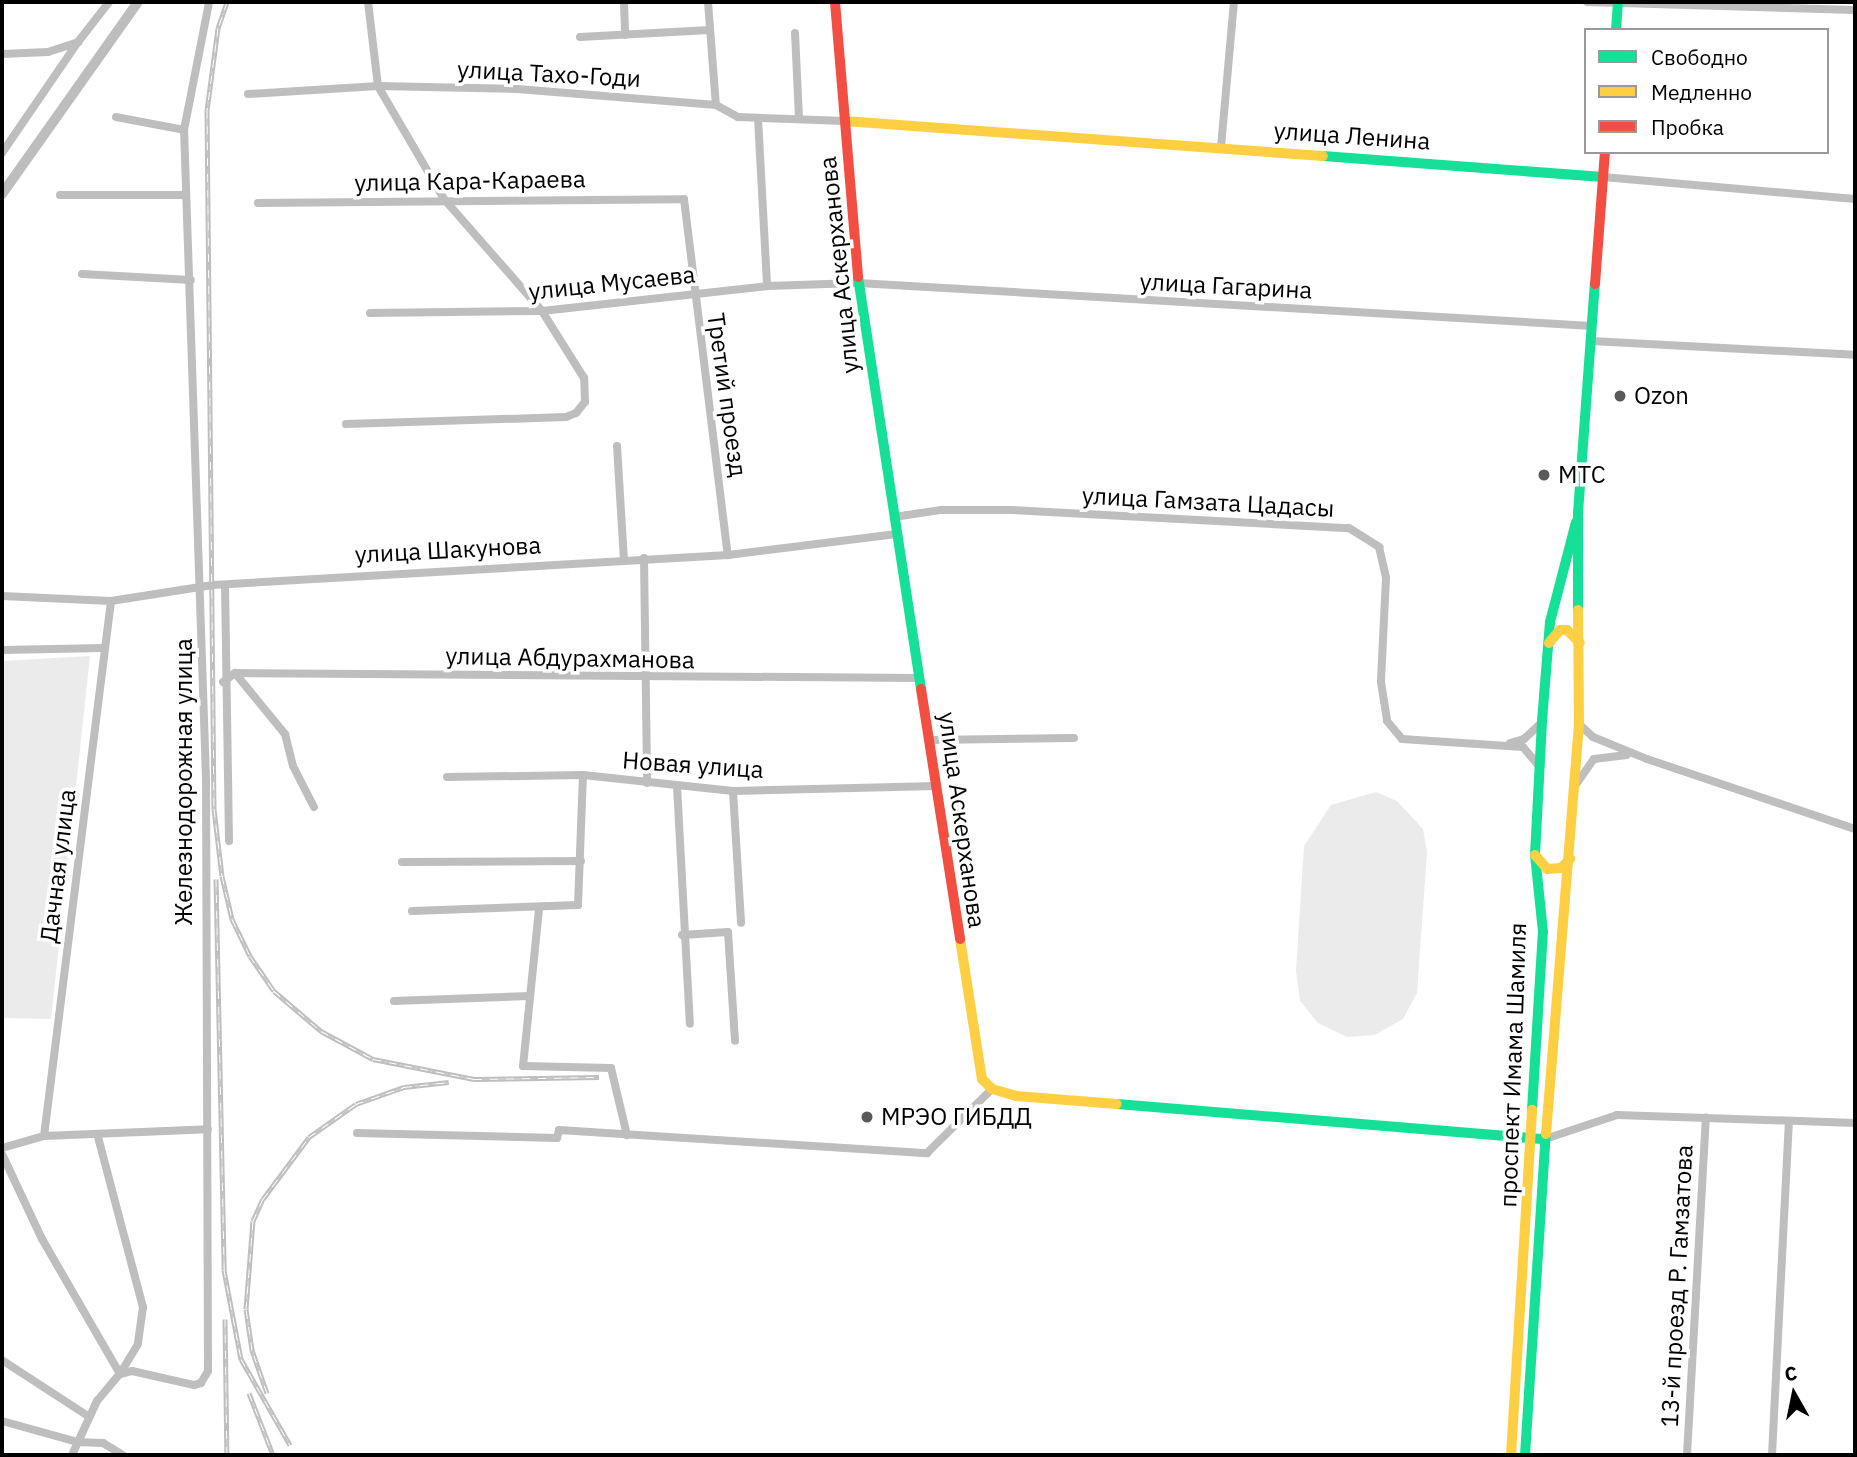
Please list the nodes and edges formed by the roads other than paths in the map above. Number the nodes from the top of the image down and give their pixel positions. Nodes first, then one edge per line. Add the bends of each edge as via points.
1 (109, 2) edge
2 (209, 2) edge
3 (368, 2) edge
4 (624, 2) edge
5 (708, 2) edge
6 (835, 2) edge
7 (1234, 2) edge
8 (1587, 2) edge
9 (1618, 3) edge
10 (1694, 5) edge
11 (1855, 10) edge
12 (1616, 28) edge
13 (710, 30) junction
14 (795, 33) dead end
15 (625, 35) junction
16 (580, 37) dead end
17 (78, 41) junction
18 (2, 54) edge
19 (378, 86) junction
20 (248, 94) dead end
21 (716, 105) junction
22 (116, 117) dead end
23 (758, 118) junction
24 (799, 119) junction
25 (845, 121) junction
26 (184, 130) junction
27 (1221, 147) junction
28 (2, 153) edge
29 (1605, 154) edge
30 (1603, 177) junction
31 (60, 195) dead end
32 (185, 195) junction
33 (444, 199) junction
34 (684, 199) joint
35 (1855, 199) edge
36 (258, 203) dead end
37 (82, 274) dead end
38 (191, 280) junction
39 (858, 283) junction
40 (766, 286) junction
41 (694, 294) junction
42 (542, 311) junction
43 (370, 313) dead end
44 (1592, 326) junction
45 (1591, 341) junction
46 (1855, 355) edge
47 (346, 424) dead end
48 (617, 446) dead end
49 (1578, 513) junction
50 (894, 517) junction
51 (897, 534) junction
52 (729, 555) junction
53 (644, 558) junction
54 (624, 559) junction
55 (225, 585) junction
56 (202, 587) junction
57 (2, 596) edge
58 (111, 601) junction
59 (1548, 643) junction
60 (103, 648) junction
61 (2, 649) edge
62 (1582, 649) junction
63 (235, 673) junction
64 (920, 678) junction
65 (647, 679) junction
66 (223, 682) junction
67 (1542, 721) junction
68 (1579, 724) junction
69 (1074, 738) dead end
70 (929, 740) junction
71 (1507, 744) junction
72 (1647, 759) junction
73 (1539, 766) junction
74 (583, 775) junction
75 (447, 777) dead end
76 (647, 783) junction
77 (677, 786) junction
78 (936, 786) junction
79 (1574, 788) junction
80 (733, 791) junction
81 (314, 807) dead end
82 (1855, 829) edge
83 (229, 841) dead end
84 (1535, 855) junction
85 (1570, 859) junction
86 (581, 861) junction
87 (402, 862) dead end
88 (539, 909) junction
89 (412, 911) dead end
90 (741, 923) dead end
91 (682, 935) junction
92 (530, 996) junction
93 (394, 1001) dead end
94 (690, 1024) dead end
95 (736, 1041) dead end
96 (992, 1089) junction
97 (1706, 1118) junction
98 (1788, 1121) junction
99 (1855, 1123) edge
100 (208, 1129) junction
101 (357, 1132) dead end
102 (627, 1135) junction
103 (44, 1136) junction
104 (99, 1137) junction
105 (1533, 1138) junction
106 (1545, 1139) junction
107 (2, 1148) edge
108 (2, 1154) edge
109 (2, 1360) edge
110 (120, 1374) junction
111 (88, 1416) junction
112 (2, 1421) edge
113 (78, 1442) junction
114 (72, 1455) edge
115 (123, 1455) edge
116 (1511, 1455) edge
117 (1525, 1455) edge
118 (1688, 1455) edge
119 (1772, 1455) edge

1 - 17 street
2 - 26 street, Железнодорожная улица
3 - 19 street
4 - 15 street
5 - 13 street
6 - 25 street, улица Аскерханова
7 - 27 street
8 - 9 street
9 - 10 street
9 - 12 street
10 - 11 street
13 - 15 street
13 - 21 street
14 - 24 street
15 - 16 street
17 - 18 street via 48,52
17 - 28 street
19 - 20 street, улица Тахо-Годи
19 - 21 street, улица Тахо-Годи via 517,89
19 - 33 street
21 - 23 street, улица Тахо-Годи via 738,117
22 - 26 street
23 - 24 street, улица Тахо-Годи
23 - 40 street
24 - 25 street, улица Тахо-Годи
25 - 27 street, улица Ленина
25 - 39 street, улица Аскерханова
26 - 32 street, Железнодорожная улица
27 - 30 street, улица Ленина
29 - 30 street, проспект Имама Шамиля
30 - 35 street, улица Ленина
30 - 44 street, проспект Имама Шамиля
31 - 32 street
32 - 38 street, Железнодорожная улица
33 - 34 street, улица Кара-Караева
33 - 36 street, улица Кара-Караева
33 - 42 street
34 - 41 street, Третий проезд
37 - 38 street
38 - 56 street, Железнодорожная улица
39 - 40 street, улица Мусаева
39 - 44 street, улица Гагарина
39 - 50 street, улица Аскерханова
40 - 41 street, улица Мусаева
41 - 42 street, улица Мусаева
41 - 52 street, Третий проезд
42 - 43 street, улица Мусаева
42 - 47 street via 584,377 584,402 576,413 474,422
44 - 45 street, проспект Имама Шамиля
45 - 46 street
45 - 49 street, проспект Имама Шамиля
48 - 54 street
49 - 59 street, проспект Имама Шамиля
49 - 62 street, проспект Имама Шамиля
50 - 51 street, улица Аскерханова
50 - 71 street, улица Гамзата Цадасы via 941,510 1012,510 1349,528 1379,547 1386,578 1381,682 1387,721 1402,739
51 - 52 street, улица Шакунова
51 - 64 street, улица Аскерханова
52 - 53 street, улица Шакунова
53 - 54 street, улица Шакунова
53 - 65 street
54 - 55 street, улица Шакунова
55 - 56 street, улица Шакунова
55 - 66 street
56 - 58 street, улица Шакунова
56 - 100 street, Железнодорожная улица
57 - 58 street, улица Шакунова
58 - 60 street, Дачная улица
59 - 62 street via 1559,631 1567,630 1578,638
59 - 67 street, проспект Имама Шамиля
60 - 61 street
60 - 103 street, Дачная улица
62 - 68 street, проспект Имама Шамиля
63 - 65 street, улица Абдурахманова
63 - 66 street
63 - 81 street via 285,734 293,766
64 - 65 street, улица Абдурахманова
64 - 70 street, улица Аскерханова
65 - 76 street
66 - 83 street
67 - 71 street via 1524,738
67 - 73 street, проспект Имама Шамиля
68 - 72 street via 1593,737
68 - 79 street, проспект Имама Шамиля
69 - 70 street
70 - 78 street, улица Аскерханова
71 - 73 street via 1523,747
72 - 79 street via 1605,754 1586,765
72 - 82 street
73 - 84 street, проспект Имама Шамиля
74 - 75 street, Новая улица
74 - 76 street, Новая улица
74 - 86 street
76 - 77 street, Новая улица
77 - 80 street, Новая улица
77 - 91 street
78 - 80 street, Новая улица
78 - 96 street, улица Аскерханова via 977,1064
79 - 85 street, проспект Имама Шамиля
80 - 90 street
84 - 85 street via 1547,869 1561,868
84 - 105 street, проспект Имама Шамиля via 1543,932
85 - 106 street, проспект Имама Шамиля via 1559,932
86 - 87 street
86 - 88 street via 578,905
88 - 89 street
88 - 92 street
91 - 94 street
91 - 95 street via 728,932
92 - 93 street
92 - 102 street via 523,1066 611,1068
96 - 102 street via 927,1153
96 - 105 street via 1016,1096 1158,1111 1303,1117
97 - 98 street
97 - 106 street via 1604,1116
97 - 118 street, 13-й проезд Р. Гамзатова
98 - 99 street
98 - 119 street
100 - 104 street
100 - 110 street, Железнодорожная улица via 206,1377 194,1385 132,1371
101 - 102 street via 557,1138 559,1130
103 - 104 street
103 - 107 street
104 - 110 street via 143,1307 138,1344
105 - 106 street
105 - 116 street, проспект Имама Шамиля
106 - 117 street, проспект Имама Шамиля
108 - 110 street via 42,1239
109 - 111 street
110 - 111 street via 109,1382
111 - 113 street
112 - 113 street
113 - 114 street
113 - 115 street via 103,1443

